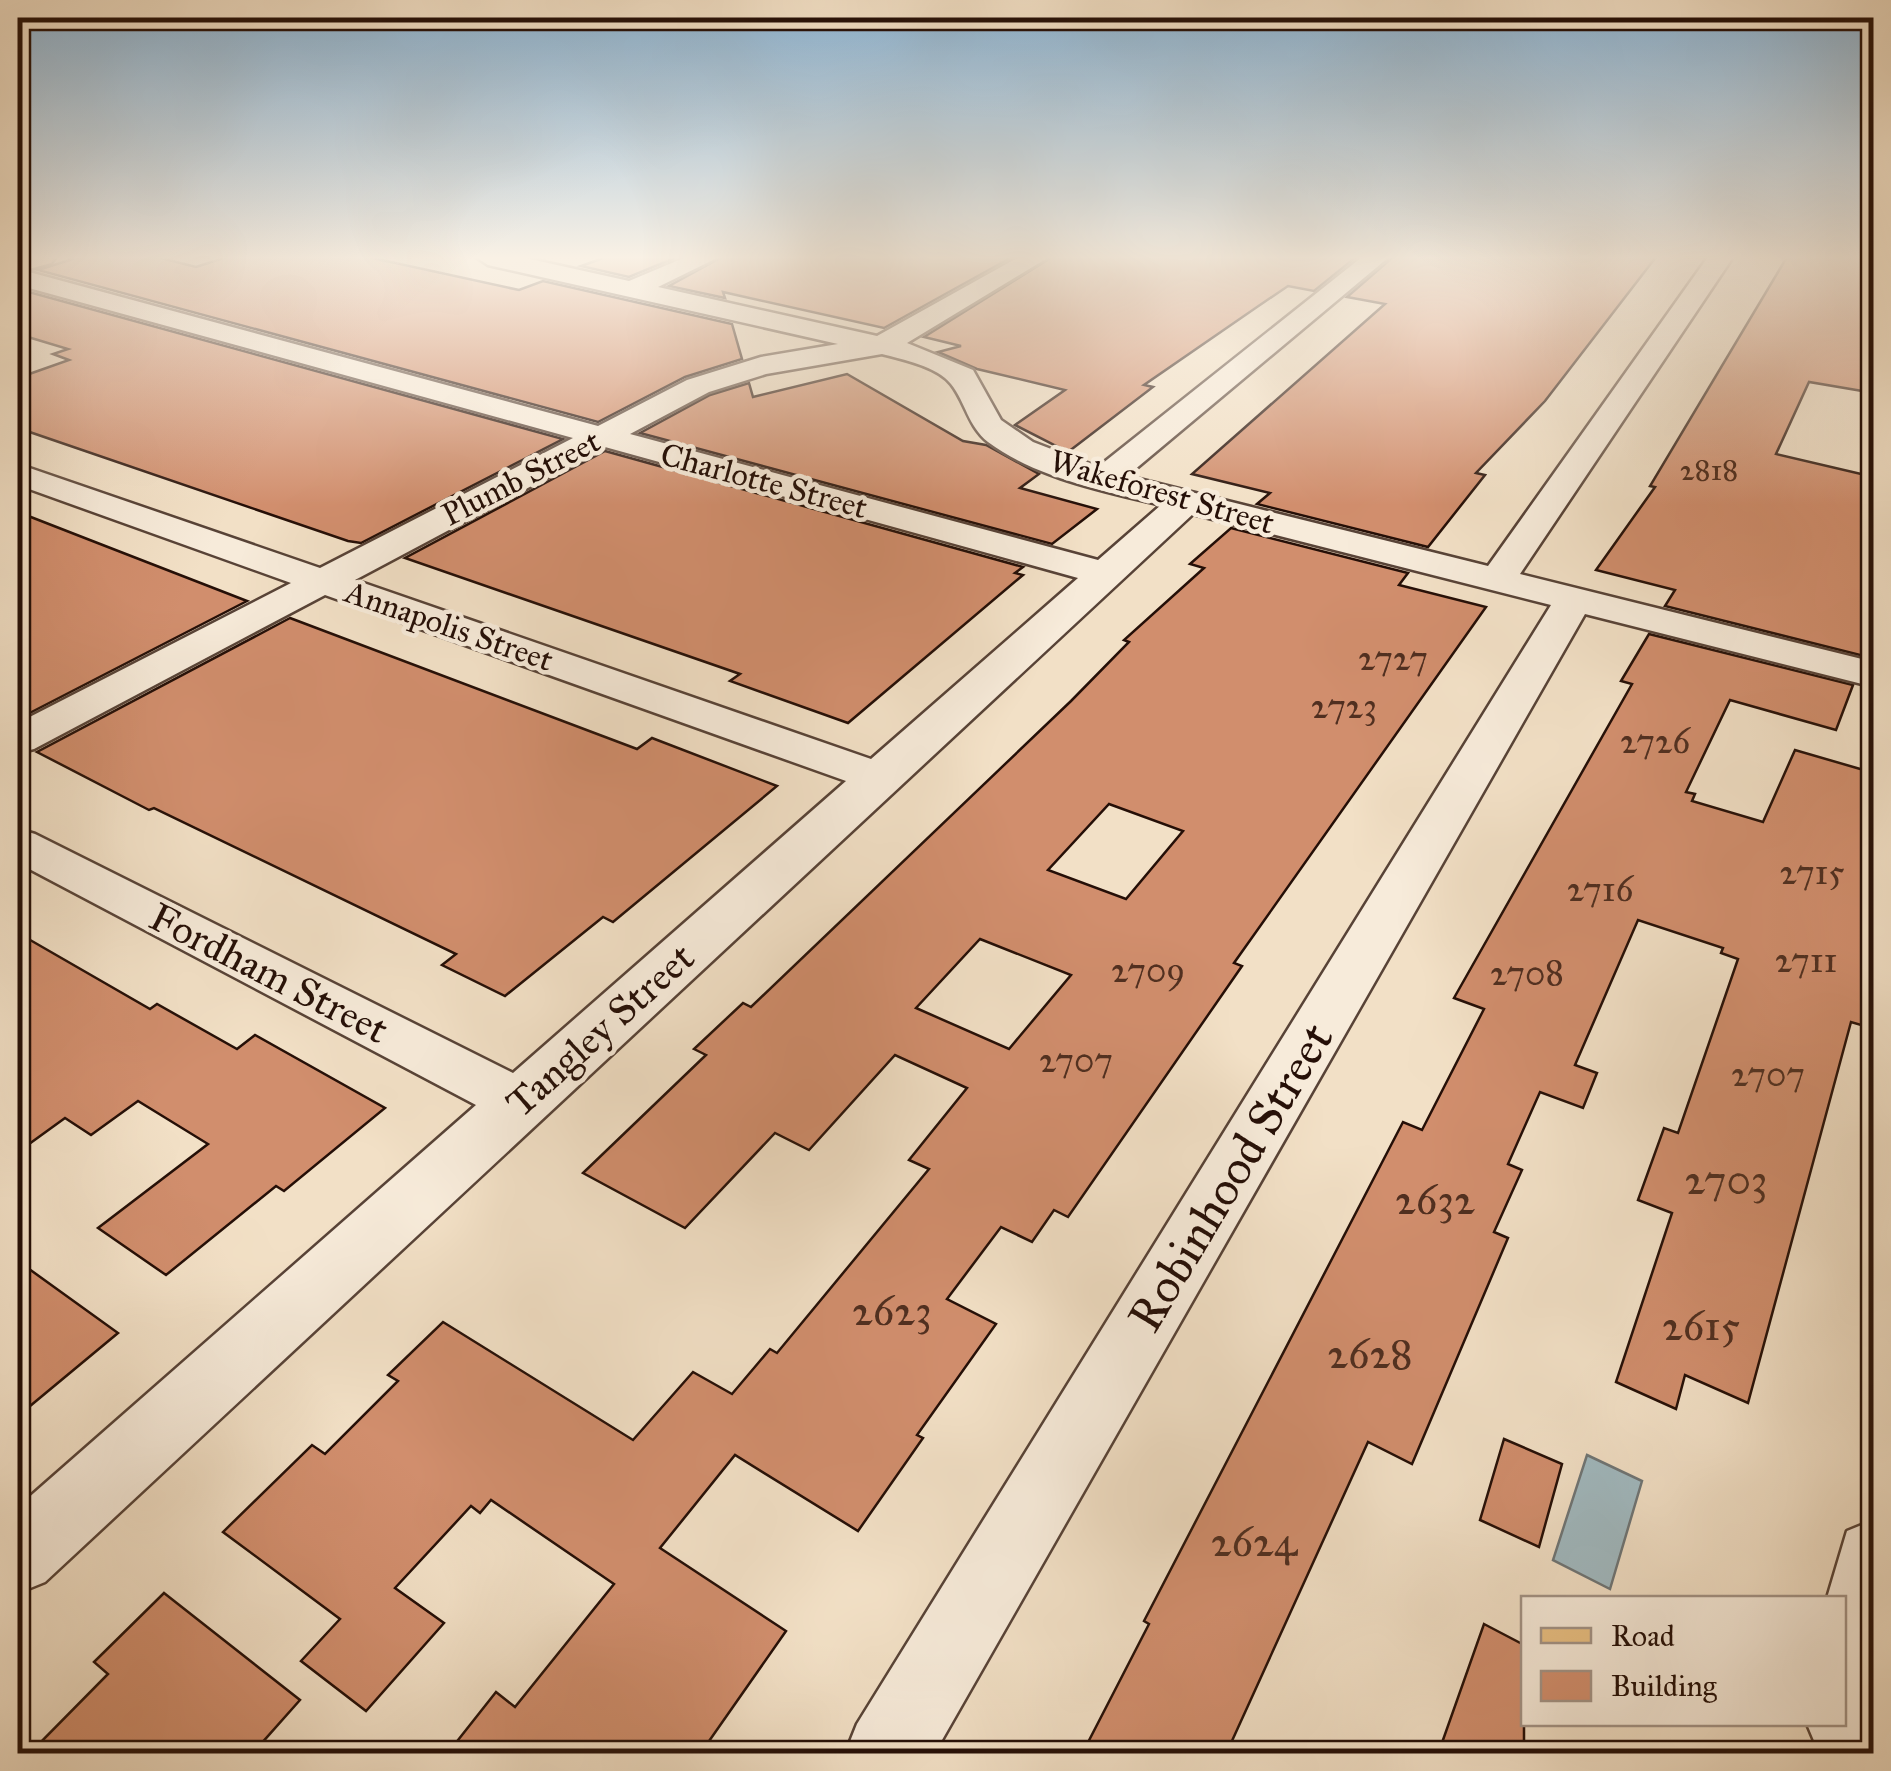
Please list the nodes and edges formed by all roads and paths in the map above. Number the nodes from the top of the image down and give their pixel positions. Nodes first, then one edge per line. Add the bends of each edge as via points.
1 (248, 340) edge
2 (852, 340) edge
3 (891, 340) edge
4 (1275, 340) edge
5 (1664, 340) edge
6 (880, 346) junction
7 (602, 436) junction
8 (18, 474) edge
9 (1102, 480) junction
10 (1183, 504) junction
11 (1105, 574) junction
12 (1498, 580) junction
13 (322, 582) junction
14 (1574, 600) junction
15 (1874, 675) edge
16 (18, 740) edge
17 (881, 778) junction
18 (18, 844) edge
19 (520, 1102) junction
20 (18, 1556) edge
21 (1874, 1557) edge
22 (1846, 1704) edge
23 (1842, 1726) edge
24 (887, 1754) edge
25 (1836, 1754) edge

1 - 7 street, Charlotte Street
2 - 6 street, Wakeforest Street
3 - 6 street, Plumb Street
4 - 9 street
5 - 12 street
6 - 7 street, Plumb Street via 729,374
6 - 9 street, Wakeforest Street via 947,366 962,376 1000,435
7 - 11 street, Charlotte Street
7 - 13 street, Plumb Street
8 - 13 street, Annapolis Street
9 - 10 street, Wakeforest Street
10 - 11 street, Tangley Street
10 - 12 street, Wakeforest Street
11 - 17 street, Tangley Street
12 - 14 street, Wakeforest Street
13 - 16 street, Plumb Street
13 - 17 street, Annapolis Street
14 - 15 street, Wakeforest Street
14 - 24 street, Robinhood Street
17 - 19 street, Tangley Street
18 - 19 street, Fordham Street
19 - 20 street, Tangley Street
21 - 22 street
23 - 25 street

